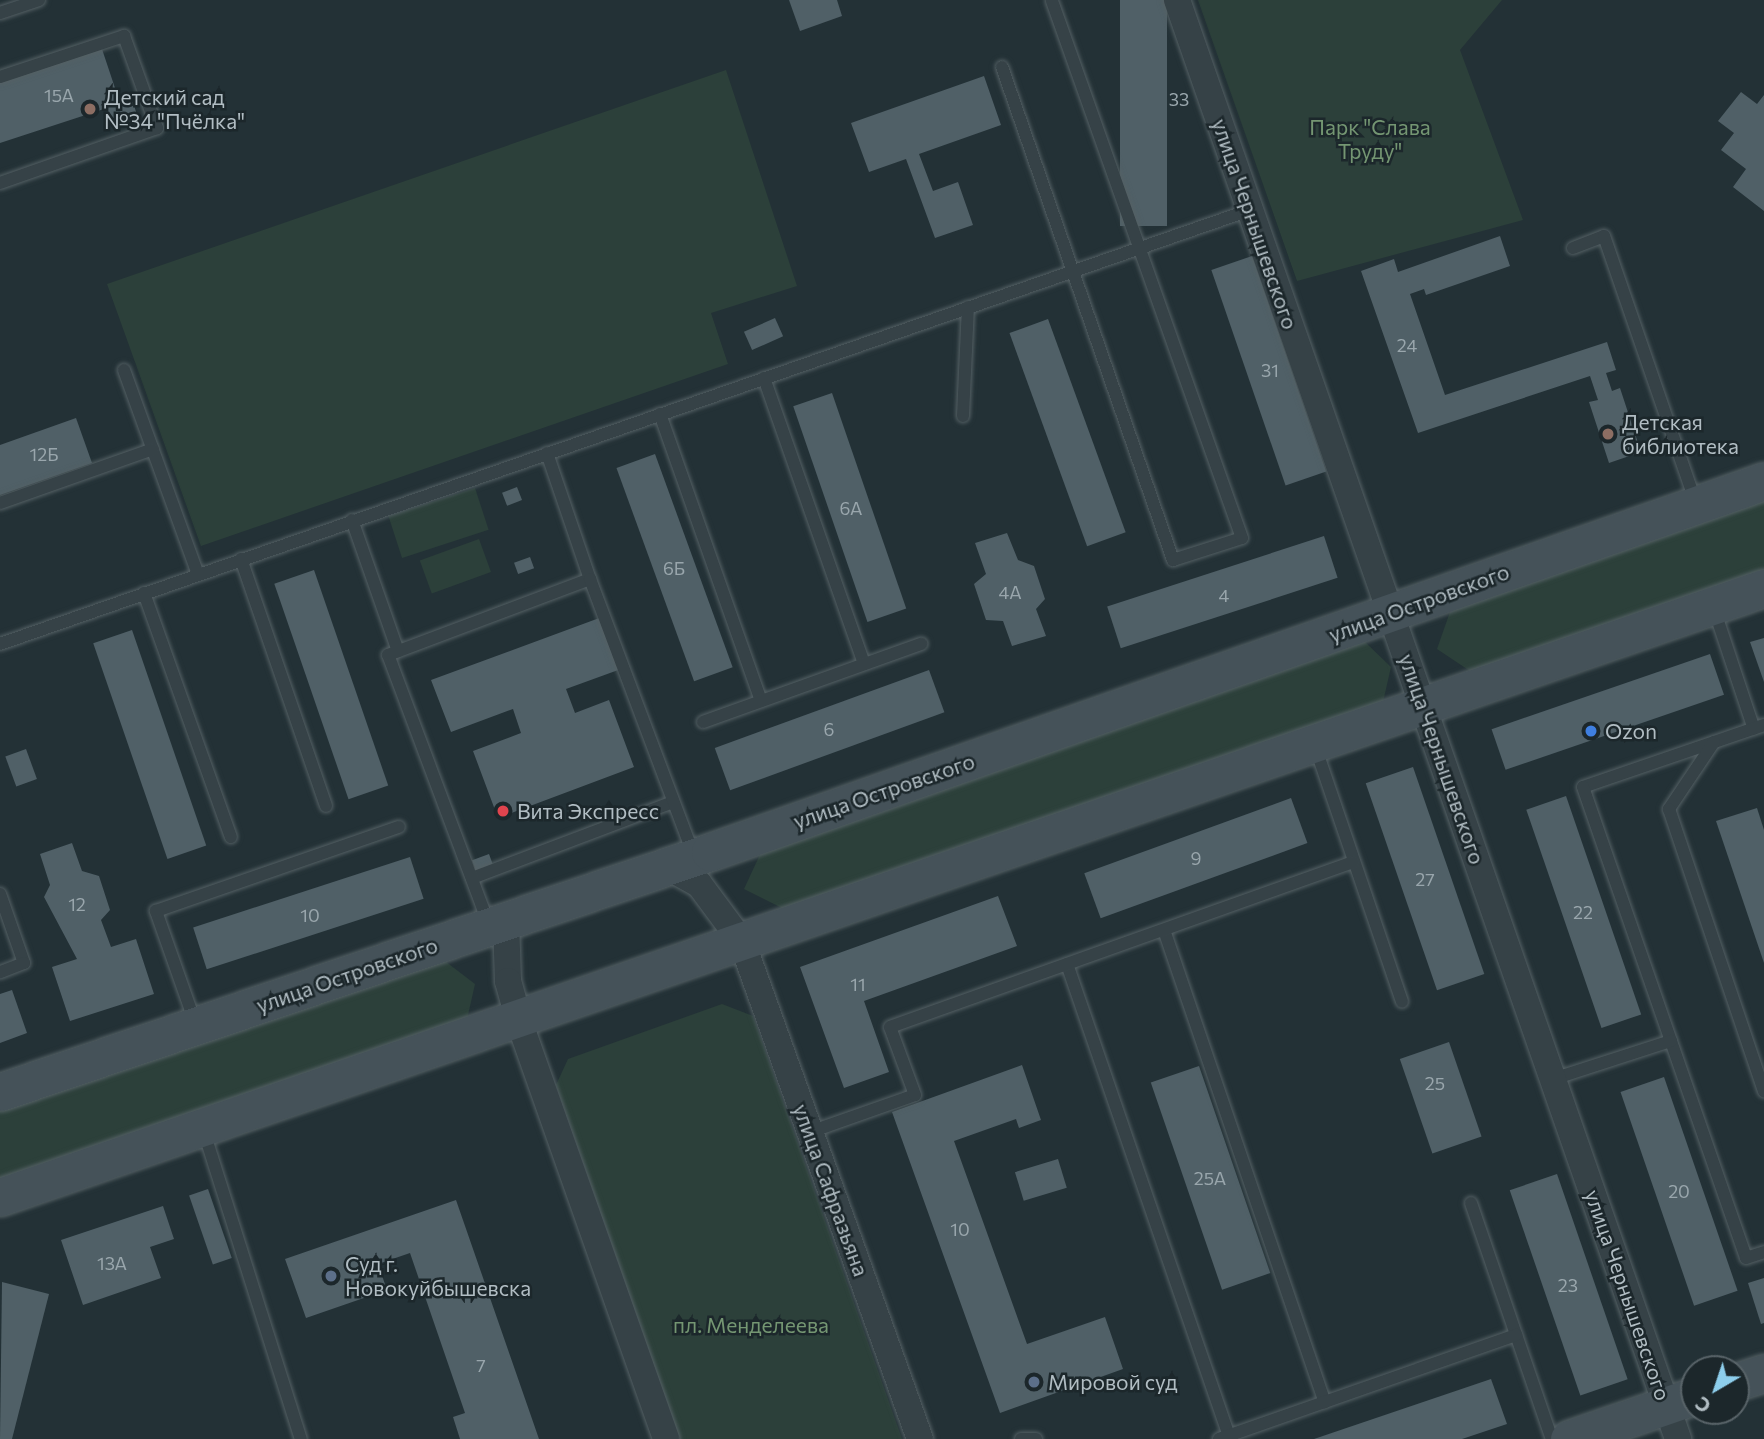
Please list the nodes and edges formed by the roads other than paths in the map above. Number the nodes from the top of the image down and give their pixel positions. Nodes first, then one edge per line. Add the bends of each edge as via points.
1 (39, 0) edge
2 (1177, 0) edge
3 (1052, 1) edge
4 (0, 13) edge
5 (1002, 67) dead end
6 (0, 77) edge
7 (0, 183) edge
8 (1250, 210) junction
9 (1140, 248) junction
10 (1573, 248) dead end
11 (1070, 272) junction
12 (968, 307) junction
13 (124, 370) dead end
14 (764, 378) junction
15 (660, 414) junction
16 (963, 416) dead end
17 (153, 449) junction
18 (547, 453) junction
19 (1764, 481) edge
20 (0, 503) edge
21 (1696, 504) junction
22 (352, 520) junction
23 (241, 559) junction
24 (198, 573) junction
25 (590, 579) junction
26 (1764, 588) edge
27 (144, 593) junction
28 (1713, 606) junction
29 (1392, 613) junction
30 (921, 644) dead end
31 (0, 645) edge
32 (398, 651) junction
33 (864, 664) junction
34 (761, 701) junction
35 (1423, 704) junction
36 (703, 722) dead end
37 (1759, 727) edge
38 (1314, 742) junction
39 (1714, 742) junction
40 (673, 802) junction
41 (326, 806) dead end
42 (399, 827) dead end
43 (231, 837) dead end
44 (680, 862) junction
45 (1354, 862) junction
46 (472, 878) junction
47 (0, 894) edge
48 (498, 924) junction
49 (1164, 930) junction
50 (743, 942) junction
51 (1066, 964) junction
52 (0, 972) edge
53 (1402, 1002) dead end
54 (519, 1021) junction
55 (196, 1026) junction
56 (1671, 1041) junction
57 (1553, 1079) junction
58 (1764, 1091) edge
59 (0, 1092) edge
60 (202, 1128) junction
61 (810, 1132) junction
62 (0, 1197) edge
63 (1471, 1203) dead end
64 (1764, 1252) edge
65 (1516, 1335) junction
66 (1325, 1402) junction
67 (1680, 1414) edge
68 (1226, 1438) edge
69 (301, 1439) edge
70 (666, 1439) edge
71 (920, 1439) edge
72 (1021, 1439) edge
73 (1036, 1439) edge
74 (1552, 1439) edge
75 (1569, 1439) edge

1 - 4 lane
2 - 8 street, улица Чернышевского
3 - 9 lane
5 - 11 lane
6 - 7 lane via 124,36 158,128
8 - 9 lane
8 - 29 street, улица Чернышевского
9 - 11 lane
9 - 11 lane via 1242,538 1172,560
10 - 21 lane via 1604,236
11 - 12 lane
12 - 14 lane
12 - 16 lane
13 - 17 lane
14 - 15 lane
14 - 33 lane
15 - 18 lane
15 - 34 lane
17 - 20 lane
17 - 24 lane
18 - 22 lane
18 - 25 lane
19 - 21 main road, улица Островского
21 - 29 main road, улица Островского
22 - 23 lane
22 - 32 lane
23 - 24 lane
23 - 41 lane
24 - 27 lane
25 - 32 lane
25 - 40 lane
26 - 28 main road
27 - 31 lane
27 - 43 lane
28 - 35 main road
28 - 37 lane
29 - 35 street, улица Чернышевского
29 - 44 main road, улица Островского
30 - 33 lane
32 - 46 lane via 388,655
33 - 34 lane
34 - 36 lane
35 - 38 main road
35 - 57 street, улица Чернышевского
37 - 39 lane
38 - 45 lane
38 - 50 main road
39 - 56 lane via 1583,787
39 - 58 lane via 1669,809
40 - 44 lane
40 - 46 lane
42 - 55 lane via 156,911
44 - 48 main road, улица Островского
44 - 50 street, улица Сафразьяна
45 - 49 lane
45 - 53 lane
46 - 48 lane
47 - 52 lane via 24,963
48 - 54 street
48 - 55 main road, улица Островского
49 - 51 lane
49 - 66 lane
50 - 54 main road
50 - 61 street, улица Сафразьяна
51 - 61 lane via 890,1027 915,1095
51 - 68 lane
54 - 60 main road
54 - 70 street
55 - 59 main road, улица Островского
56 - 57 lane
56 - 64 lane via 1746,1258
57 - 67 street, улица Чернышевского
60 - 62 main road
60 - 69 lane
61 - 71 street, улица Сафразьяна
63 - 65 lane
65 - 66 lane
65 - 74 lane
66 - 68 lane
67 - 75 main road
72 - 73 lane

